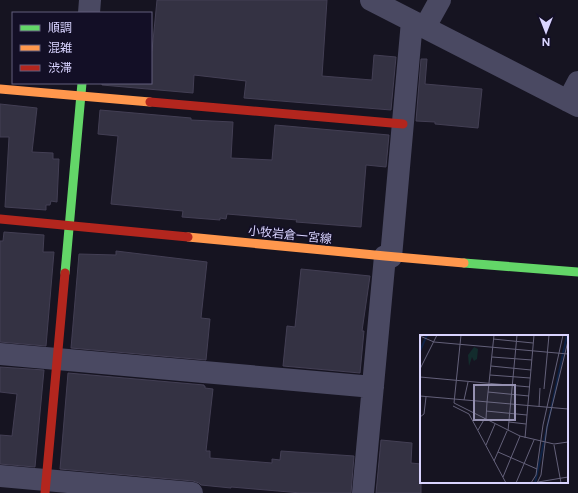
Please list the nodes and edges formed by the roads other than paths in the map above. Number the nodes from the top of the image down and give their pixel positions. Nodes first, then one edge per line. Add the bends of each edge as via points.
1 (90, 0) edge
2 (371, 0) edge
3 (440, 0) edge
4 (89, 12) edge
5 (418, 24) junction
6 (578, 82) edge
7 (82, 84) edge
8 (0, 89) edge
9 (81, 96) junction
10 (573, 104) edge
11 (403, 124) junction
12 (0, 219) edge
13 (70, 225) junction
14 (388, 257) junction
15 (578, 272) edge
16 (0, 354) edge
17 (57, 359) junction
18 (373, 387) junction
19 (0, 476) edge
20 (46, 487) edge
21 (192, 493) edge
22 (363, 493) edge

1 - 4 street
2 - 5 street
3 - 5 street
5 - 10 street
5 - 11 street
6 - 10 street
7 - 9 street
8 - 9 street
9 - 11 street
9 - 13 street
11 - 14 street
12 - 13 street, 小牧岩倉一宮線
13 - 14 street, 小牧岩倉一宮線
13 - 17 street
14 - 15 street, 小牧岩倉一宮線
14 - 18 street
16 - 17 street
17 - 18 street
17 - 20 street
18 - 22 street
19 - 20 street
20 - 21 street

